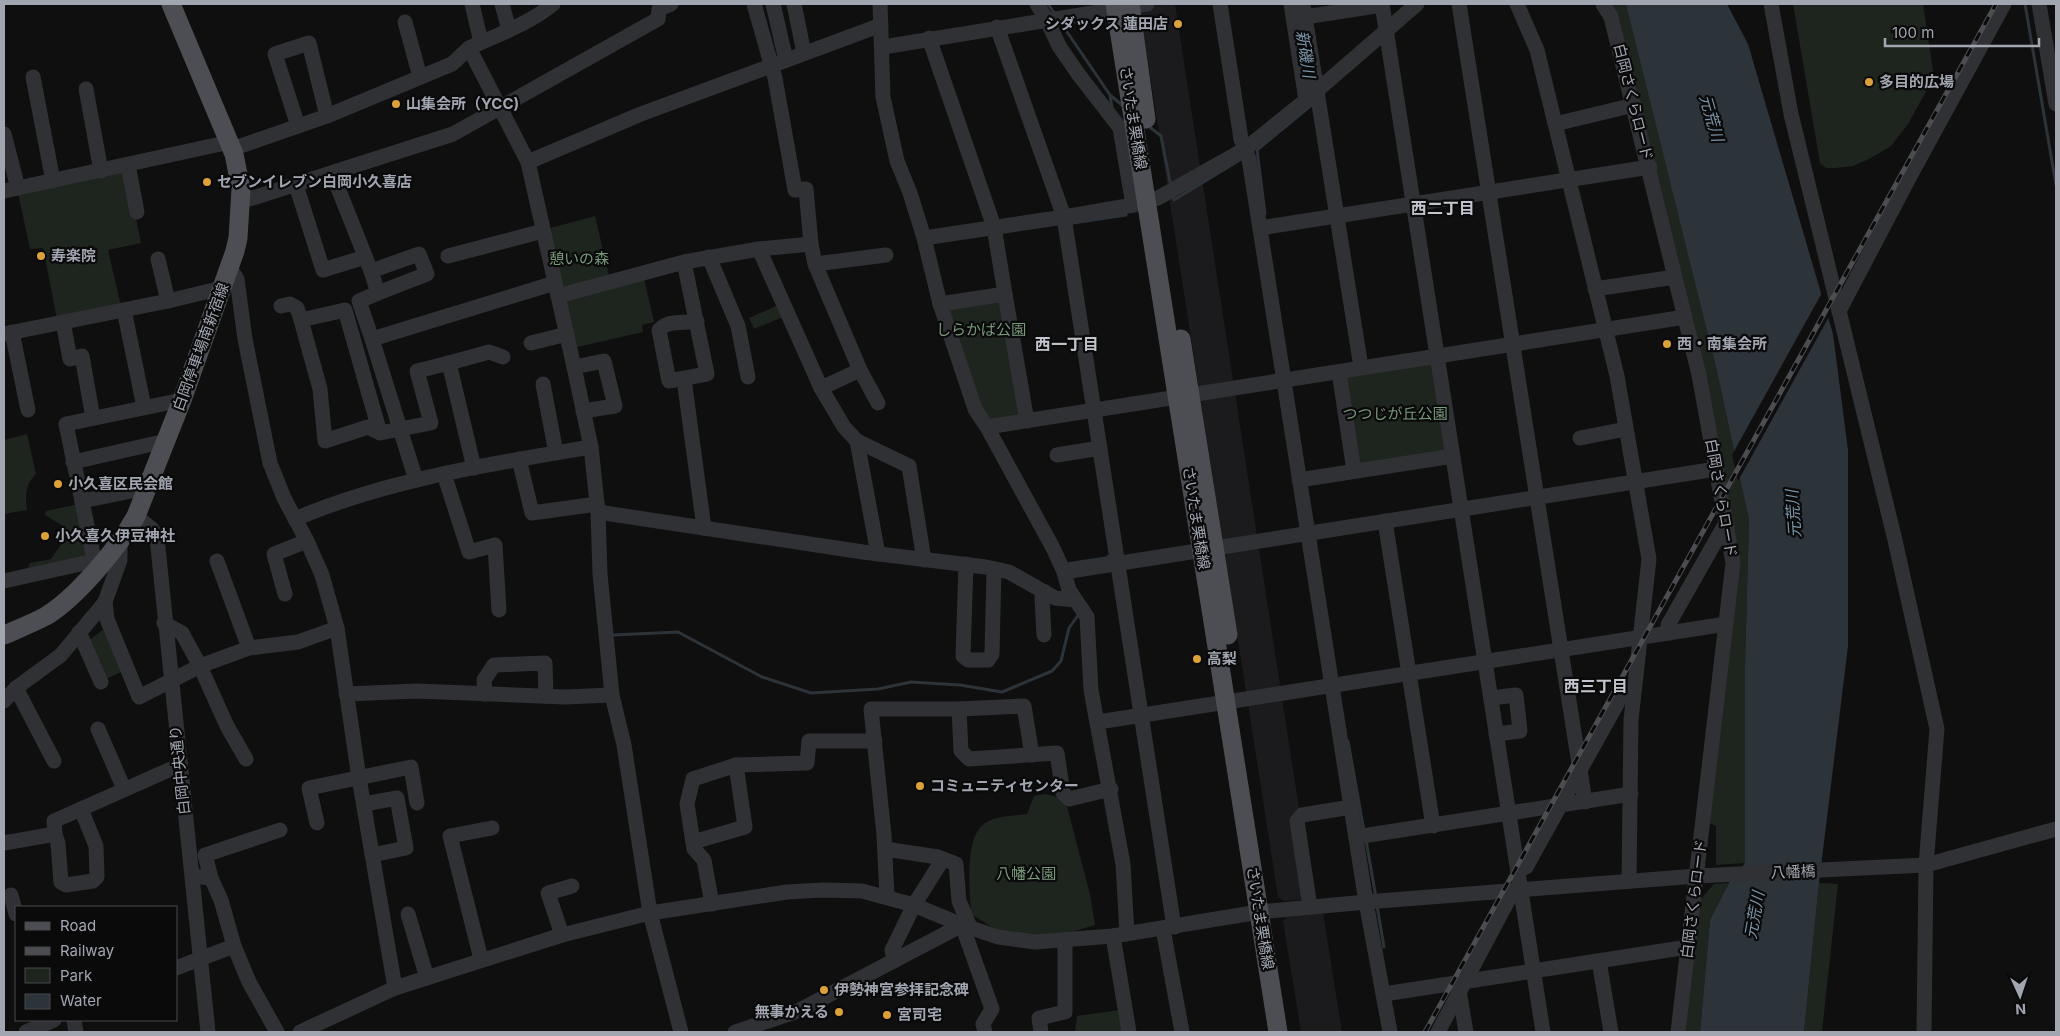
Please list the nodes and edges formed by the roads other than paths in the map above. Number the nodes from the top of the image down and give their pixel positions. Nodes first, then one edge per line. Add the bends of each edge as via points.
1 (171, 4) edge
2 (472, 4) edge
3 (502, 4) edge
4 (553, 4) edge
5 (671, 4) edge
6 (754, 4) edge
7 (773, 4) edge
8 (794, 4) edge
9 (880, 4) edge
10 (1037, 4) edge
11 (1220, 4) edge
12 (1291, 4) edge
13 (1382, 4) edge
14 (1417, 4) edge
15 (1459, 4) edge
16 (1516, 4) edge
17 (1603, 4) edge
18 (1771, 4) edge
19 (2004, 4) edge
20 (2039, 4) edge
21 (1128, 5) edge
22 (1304, 10) edge
23 (1048, 20) junction
24 (405, 22) dead end
25 (881, 25) junction
26 (997, 28) junction
27 (1386, 29) junction
28 (509, 30) junction
29 (929, 38) junction
30 (475, 45) junction
31 (883, 47) junction
32 (804, 53) junction
33 (786, 60) junction
34 (770, 66) junction
35 (33, 77) dead end
36 (420, 77) junction
37 (86, 89) dead end
38 (1312, 95) junction
39 (2056, 104) edge
40 (1634, 105) junction
41 (499, 106) junction
42 (327, 116) junction
43 (1556, 124) junction
44 (298, 126) junction
45 (4, 134) edge
46 (231, 146) junction
47 (1245, 149) junction
48 (528, 162) junction
49 (128, 165) junction
50 (1650, 167) junction
51 (101, 171) junction
52 (332, 173) junction
53 (1569, 180) junction
54 (53, 181) junction
55 (296, 185) junction
56 (11, 190) edge
57 (1489, 193) junction
58 (1146, 201) junction
59 (240, 202) junction
60 (1413, 205) junction
61 (138, 212) dead end
62 (1338, 216) junction
63 (1064, 218) junction
64 (994, 227) junction
65 (1260, 228) junction
66 (543, 231) junction
67 (924, 238) junction
68 (811, 244) junction
69 (759, 249) junction
70 (886, 255) dead end
71 (448, 256) dead end
72 (709, 257) junction
73 (158, 259) dead end
74 (684, 262) junction
75 (368, 264) junction
76 (816, 264) junction
77 (230, 268) junction
78 (1675, 277) junction
79 (222, 288) junction
80 (556, 289) junction
81 (1595, 289) junction
82 (378, 293) junction
83 (1005, 294) junction
84 (168, 301) junction
85 (940, 304) junction
86 (282, 306) dead end
87 (124, 310) junction
88 (1839, 311) junction
89 (1685, 317) junction
90 (301, 320) junction
91 (697, 321) junction
92 (63, 322) junction
93 (1605, 330) junction
94 (8, 333) edge
95 (567, 334) junction
96 (372, 338) junction
97 (531, 343) dead end
98 (1513, 344) junction
99 (1437, 355) junction
100 (503, 356) dead end
101 (448, 363) junction
102 (1361, 367) junction
103 (574, 368) junction
104 (860, 370) junction
105 (1338, 372) junction
106 (748, 377) dead end
107 (684, 379) junction
108 (1284, 380) junction
109 (543, 384) dead end
110 (821, 388) junction
111 (1184, 396) junction
112 (182, 400) junction
113 (878, 403) dead end
114 (144, 407) junction
115 (28, 410) dead end
116 (1094, 410) junction
117 (583, 411) junction
118 (93, 418) junction
119 (1027, 421) junction
120 (987, 427) junction
121 (1626, 429) junction
122 (400, 430) junction
123 (380, 433) junction
124 (1580, 438) dead end
125 (166, 441) junction
126 (857, 441) junction
127 (591, 447) junction
128 (1100, 448) junction
129 (556, 453) junction
130 (1057, 455) dead end
131 (1453, 456) junction
132 (519, 459) junction
133 (74, 462) junction
134 (474, 468) junction
135 (1716, 469) junction
136 (1354, 471) junction
137 (444, 474) junction
138 (416, 480) junction
139 (1299, 480) junction
140 (1636, 482) junction
141 (147, 488) junction
142 (1537, 497) junction
143 (82, 501) junction
144 (598, 508) junction
145 (1462, 509) junction
146 (136, 516) junction
147 (295, 519) junction
148 (1385, 521) junction
149 (1726, 526) junction
150 (704, 528) junction
151 (1308, 533) junction
152 (307, 541) junction
153 (120, 543) junction
154 (1208, 549) junction
155 (878, 554) junction
156 (924, 560) junction
157 (217, 561) dead end
158 (1117, 563) junction
159 (966, 564) junction
160 (95, 565) junction
161 (994, 569) junction
162 (1065, 572) junction
163 (4, 580) edge
164 (1044, 592) junction
165 (285, 594) dead end
166 (1074, 600) junction
167 (105, 602) junction
168 (498, 610) dead end
169 (164, 623) junction
170 (1726, 624) junction
171 (337, 628) junction
172 (79, 632) junction
173 (1670, 633) junction
174 (4, 635) edge
175 (1044, 635) dead end
176 (1639, 638) junction
177 (249, 648) junction
178 (1561, 650) junction
179 (1485, 662) junction
180 (200, 666) junction
181 (1409, 674) junction
182 (101, 682) dead end
183 (171, 682) junction
184 (1332, 686) junction
185 (16, 688) junction
186 (1634, 690) junction
187 (346, 694) junction
188 (485, 694) junction
189 (612, 695) junction
190 (546, 696) junction
191 (1491, 698) junction
192 (4, 701) edge
193 (1232, 702) junction
194 (960, 709) junction
195 (1141, 716) junction
196 (1098, 722) junction
197 (98, 729) dead end
198 (1496, 734) junction
199 (875, 741) junction
200 (1032, 755) junction
201 (246, 759) dead end
202 (54, 760) dead end
203 (180, 765) junction
204 (736, 765) junction
205 (1580, 770) junction
206 (359, 778) junction
207 (124, 789) junction
208 (1111, 789) junction
209 (1631, 794) junction
210 (1585, 802) junction
211 (364, 804) junction
212 (417, 804) dead end
213 (1561, 805) junction
214 (1351, 807) junction
215 (81, 809) junction
216 (1509, 813) junction
217 (317, 823) dead end
218 (1433, 826) junction
219 (492, 828) dead end
220 (2056, 829) edge
221 (280, 830) dead end
222 (55, 834) junction
223 (1356, 837) junction
224 (693, 842) junction
225 (4, 843) edge
226 (885, 849) junction
227 (372, 855) junction
228 (943, 859) junction
229 (1926, 865) junction
230 (1518, 870) junction
231 (192, 876) junction
232 (1697, 876) junction
233 (212, 878) junction
234 (1630, 881) junction
235 (572, 886) dead end
236 (1516, 890) junction
237 (11, 895) dead end
238 (887, 896) junction
239 (1366, 902) junction
240 (712, 904) junction
241 (914, 905) junction
242 (1310, 907) junction
243 (15, 910) edge
244 (1265, 912) junction
245 (650, 913) junction
246 (408, 914) dead end
247 (966, 926) junction
248 (1169, 928) junction
249 (562, 935) junction
250 (1120, 935) junction
251 (1065, 941) junction
252 (234, 946) junction
253 (1688, 947) junction
254 (201, 958) junction
255 (481, 959) junction
256 (894, 961) junction
257 (1599, 961) junction
258 (178, 967) edge
259 (1533, 971) junction
260 (427, 978) junction
261 (1462, 986) junction
262 (395, 988) junction
263 (1384, 994) junction
264 (47, 1021) edge
265 (26, 1032) edge
266 (208, 1032) edge
267 (277, 1032) edge
268 (300, 1032) edge
269 (681, 1032) edge
270 (735, 1032) edge
271 (985, 1032) edge
272 (1041, 1032) edge
273 (1129, 1032) edge
274 (1182, 1032) edge
275 (1278, 1032) edge
276 (1291, 1032) edge
277 (1390, 1032) edge
278 (1438, 1032) edge
279 (1466, 1032) edge
280 (1543, 1032) edge
281 (1611, 1032) edge
282 (1678, 1032) edge
283 (1924, 1032) edge

1 - 46 main road, 白岡停車場南新宿線
2 - 30 street
3 - 28 street
4 - 28 street
5 - 41 street via 659,9 658,19
6 - 34 street
7 - 33 street
8 - 32 street
9 - 25 street
10 - 23 street
11 - 47 street
12 - 38 street
13 - 22 street
13 - 27 street
14 - 27 street
15 - 57 street
16 - 43 street via 1537,50
17 - 40 street, 白岡さくらロード via 1611,17
18 - 88 street via 1791,114
19 - 88 street
20 - 39 street
21 - 23 street
21 - 58 main road, さいたま栗橋線
22 - 38 street
23 - 26 street
23 - 58 street via 1059,46 1120,128
24 - 36 street
25 - 31 street
25 - 32 street
26 - 29 street
26 - 63 street
27 - 38 street
27 - 60 street
28 - 30 street
29 - 31 street
29 - 64 street
30 - 36 street via 452,64
30 - 41 street
31 - 67 street via 883,97 895,152
32 - 33 street
33 - 34 street
34 - 48 street via 641,114
34 - 68 street via 775,78 795,190 806,189
35 - 54 street
36 - 42 street
37 - 51 street
38 - 47 street
38 - 62 street
40 - 43 street
40 - 50 street, 白岡さくらロード
41 - 48 street
41 - 52 street via 453,134
42 - 44 street
42 - 44 street via 309,43 276,54
43 - 53 street
44 - 46 street
45 - 56 street
46 - 49 street
46 - 59 main road, 白岡停車場南新宿線 via 240,178
47 - 58 street
47 - 65 street
48 - 66 street
49 - 51 street
49 - 61 street
50 - 53 street
50 - 78 street, 白岡さくらロード
51 - 54 street
52 - 55 street
52 - 75 street
53 - 57 street
53 - 81 street
54 - 56 street
55 - 59 street
55 - 75 street via 323,270
57 - 60 street
57 - 98 street
58 - 63 street
58 - 111 main road, さいたま栗橋線
59 - 77 main road, 白岡停車場南新宿線 via 238,238
60 - 62 street
60 - 99 street
62 - 65 street
62 - 102 street
63 - 64 street
63 - 116 street
64 - 67 street
64 - 83 street
65 - 108 street
66 - 71 street
66 - 80 street
67 - 85 street
68 - 69 street
68 - 76 street
69 - 72 street
69 - 110 street
70 - 76 street
72 - 74 street
72 - 106 street via 738,326
73 - 84 street
74 - 80 street
74 - 91 street
75 - 82 street
75 - 82 street via 419,254 426,274
76 - 104 street
77 - 79 main road, 白岡停車場南新宿線
77 - 147 street via 238,279 245,339 270,463
78 - 81 street
78 - 89 street, 白岡さくらロード
79 - 84 street
79 - 112 main road, 白岡停車場南新宿線
80 - 95 street
80 - 96 street
81 - 93 street
82 - 96 street via 359,301
83 - 85 street
83 - 119 street
84 - 87 street
85 - 120 street via 975,409
86 - 90 street via 290,304 297,308
87 - 92 street
87 - 114 street
88 - 229 street via 1937,729
89 - 93 street
89 - 135 street, 白岡さくらロード
90 - 123 street via 346,310
90 - 123 street via 320,389 325,440 368,427
91 - 107 street via 707,374
91 - 107 street via 674,322 658,330 669,381
92 - 94 street
92 - 118 street via 70,359 82,356
93 - 98 street
93 - 121 street
94 - 115 street
95 - 97 street
95 - 103 street
96 - 122 street
98 - 99 street
98 - 142 street
99 - 102 street
99 - 131 street
100 - 101 street via 489,352
101 - 122 street via 417,371 431,423
101 - 134 street
102 - 105 street
103 - 117 street
103 - 117 street via 604,361 615,406
104 - 110 street
104 - 113 street
105 - 108 street
105 - 136 street
107 - 150 street
108 - 111 street
108 - 139 street
109 - 129 street
110 - 126 street via 844,427
111 - 116 street
111 - 154 main road, さいたま栗橋線
112 - 114 street
112 - 125 main road, 白岡停車場南新宿線
114 - 118 street
116 - 119 street
116 - 128 street
117 - 127 street
118 - 133 street via 66,424
119 - 120 street
120 - 162 street
121 - 124 street
121 - 140 street
122 - 123 street
122 - 138 street
125 - 133 street
125 - 141 main road, 白岡停車場南新宿線
126 - 155 street
126 - 156 street via 909,466
127 - 129 street
127 - 144 street
128 - 130 street
128 - 158 street
129 - 132 street
131 - 136 street
131 - 145 street
132 - 134 street
132 - 144 street via 532,513
133 - 143 street
134 - 137 street
135 - 140 street
135 - 149 street, 白岡さくらロード
136 - 139 street
137 - 138 street
137 - 168 street via 469,552 495,545
138 - 147 street via 344,500
139 - 151 street
140 - 142 street
140 - 176 street via 1649,559
141 - 143 street
141 - 146 main road, 白岡停車場南新宿線
142 - 145 street
142 - 178 street
143 - 160 street
144 - 150 street
144 - 189 street via 600,574
145 - 148 street
145 - 179 street
146 - 153 main road, 白岡停車場南新宿線
146 - 169 street, 白岡中央通り via 157,538
147 - 152 street
148 - 151 street
148 - 181 street
149 - 170 street, 白岡さくらロード via 1734,563
149 - 173 street via 1668,625
150 - 155 street
151 - 154 street
151 - 184 street
152 - 165 street via 274,554
152 - 171 street via 322,575
153 - 160 main road, 白岡停車場南新宿線
153 - 167 street via 120,560
154 - 158 street
154 - 193 main road, さいたま栗橋線
155 - 156 street
156 - 159 street
157 - 177 street
158 - 162 street
158 - 195 street
159 - 161 street
159 - 161 street via 963,656 968,660 988,660 992,654
160 - 163 street
160 - 174 main road, 白岡停車場南新宿線 via 68,600 46,616
161 - 164 street via 1009,572
162 - 166 street
164 - 166 street via 1056,598
164 - 175 street
166 - 196 street via 1087,617 1091,690
167 - 172 street
167 - 183 street via 107,619 139,698
169 - 180 street via 182,633
169 - 183 street, 白岡中央通り
170 - 173 street
170 - 232 street, 白岡さくらロード
171 - 177 street via 298,642
171 - 187 street
172 - 182 street
172 - 185 street via 61,655
173 - 176 street
176 - 178 street
176 - 186 street
177 - 180 street
178 - 179 street
178 - 205 street
179 - 181 street
179 - 191 street
180 - 183 street
180 - 201 street via 226,726
181 - 184 street
181 - 218 street
183 - 203 street, 白岡中央通り
184 - 193 street
184 - 214 street
185 - 192 street
185 - 202 street
186 - 205 street via 1623,693
186 - 209 street via 1630,720
187 - 188 street via 417,691
187 - 206 street
188 - 190 street
188 - 190 street via 484,680 494,665 545,663
189 - 190 street
189 - 245 street via 624,745
191 - 198 street
191 - 198 street via 1516,695 1520,731
193 - 195 street
193 - 244 main road, さいたま栗橋線
194 - 199 street via 872,710
194 - 200 street via 1024,706
194 - 200 street via 961,752 969,759
195 - 196 street
195 - 248 street
196 - 208 street
197 - 207 street
198 - 216 street
199 - 204 street via 809,741 807,763
199 - 226 street
200 - 208 street via 1057,753 1063,793 1069,799
203 - 207 street
203 - 231 street, 白岡中央通り
204 - 224 street via 693,779 687,804
204 - 224 street via 746,827
205 - 210 street
205 - 213 street
206 - 211 street
206 - 212 street via 411,767
206 - 217 street via 309,788
207 - 215 street
208 - 250 street via 1123,864
209 - 210 street
209 - 234 street
210 - 213 street
211 - 227 street
211 - 227 street via 397,798 406,848
213 - 216 street
213 - 230 street via 1526,867
214 - 223 street
214 - 242 street via 1302,815 1297,821
215 - 222 street via 54,821
215 - 222 street via 96,846 97,877 93,881 66,885 61,882
216 - 218 street
216 - 230 street
218 - 223 street
219 - 255 street via 450,836
220 - 229 street, 八幡橋
221 - 233 street via 205,855
222 - 225 street
223 - 239 street
224 - 240 street via 694,849 704,860
226 - 228 street
226 - 238 street
227 - 262 street
228 - 241 street
228 - 247 street via 956,864 959,901
229 - 232 street, 八幡橋
229 - 283 street
230 - 236 street
231 - 233 street
231 - 254 street, 白岡中央通り
232 - 234 street, 八幡橋
232 - 253 street, 白岡さくらロード
233 - 252 street
234 - 236 street, 八幡橋
235 - 249 street via 548,893
236 - 239 street, 八幡橋
236 - 259 street
236 - 261 street
237 - 243 street
238 - 240 street, 八幡橋 via 862,891 822,890
238 - 241 street, 八幡橋
239 - 242 street, 八幡橋
239 - 263 street
240 - 245 street, 八幡橋
241 - 247 street, 八幡橋
241 - 256 street via 892,950
242 - 244 street, 八幡橋
244 - 248 street, 八幡橋
244 - 275 main road, さいたま栗橋線
244 - 276 main road, さいたま栗橋線
245 - 249 street, 八幡橋
245 - 269 street
246 - 260 street
247 - 251 street, 八幡橋 via 998,937 1035,942
247 - 256 street
247 - 271 street via 992,1010 983,1024
248 - 250 street, 八幡橋
248 - 274 street
249 - 255 street, 八幡橋
250 - 251 street, 八幡橋
250 - 273 street
251 - 272 street via 1065,1012 1040,1018
252 - 254 street
252 - 267 street via 249,982
253 - 257 street
253 - 282 street, 白岡さくらロード
254 - 258 street
254 - 266 street, 白岡中央通り
255 - 260 street, 八幡橋
256 - 270 street via 798,1011
257 - 259 street
257 - 281 street
259 - 261 street
259 - 280 street
260 - 262 street, 八幡橋
261 - 263 street
261 - 278 street
261 - 279 street
262 - 268 street, 八幡橋
263 - 277 street
264 - 265 street

